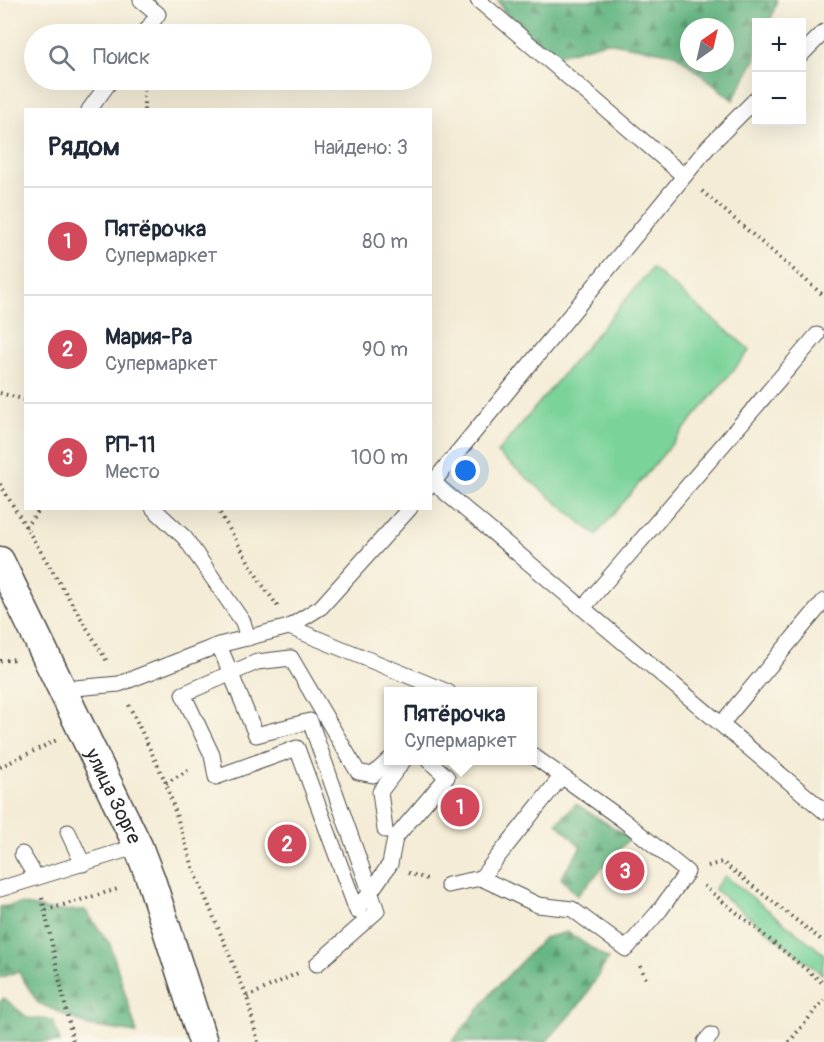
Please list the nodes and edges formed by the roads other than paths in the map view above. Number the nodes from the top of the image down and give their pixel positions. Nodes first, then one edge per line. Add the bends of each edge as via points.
1 (141, 0) edge
2 (478, 0) edge
3 (151, 24) edge
4 (824, 32) edge
5 (806, 49) edge
6 (104, 90) edge
7 (752, 103) edge
8 (90, 108) edge
9 (684, 176) junction
10 (817, 335) dead end
11 (432, 484) edge
12 (155, 510) edge
13 (408, 510) edge
14 (0, 561) edge
15 (824, 601) edge
16 (583, 608) junction
17 (289, 627) junction
18 (248, 638) junction
19 (219, 645) junction
20 (231, 674) junction
21 (436, 687) edge
22 (64, 689) junction
23 (722, 723) junction
24 (537, 759) edge
25 (384, 765) edge
26 (400, 765) edge
27 (434, 765) edge
28 (561, 777) junction
29 (824, 811) edge
30 (385, 830) dead end
31 (68, 832) dead end
32 (138, 846) junction
33 (22, 854) dead end
34 (83, 864) junction
35 (36, 877) junction
36 (481, 878) junction
37 (448, 885) dead end
38 (0, 889) edge
39 (370, 892) junction
40 (317, 964) road end
41 (203, 1042) edge

1 - 3 lane via 158,14
2 - 9 lane
4 - 5 lane
6 - 8 lane
7 - 9 lane
9 - 11 lane
10 - 16 lane
11 - 16 lane
12 - 18 lane via 185,538 243,622
13 - 17 lane via 321,607
14 - 22 street, улица Зорге
15 - 23 lane
16 - 23 lane
17 - 18 lane
17 - 21 lane
18 - 19 lane
19 - 20 lane
19 - 22 lane via 119,684
20 - 25 lane via 257,662 291,658 358,772 373,775
20 - 39 lane via 256,735 310,722
20 - 39 lane via 183,694 212,755 216,777 297,748 357,911
22 - 32 street, улица Зорге
23 - 29 lane
24 - 28 lane
26 - 30 lane via 380,792
27 - 39 lane via 447,777 395,838 390,864
28 - 36 lane
28 - 36 lane via 687,872 660,910 626,949 572,909 538,905
31 - 34 lane
32 - 34 lane
32 - 41 street, улица Зорге
33 - 35 lane
34 - 35 lane
35 - 38 lane
36 - 37 lane
39 - 40 lane via 376,911

